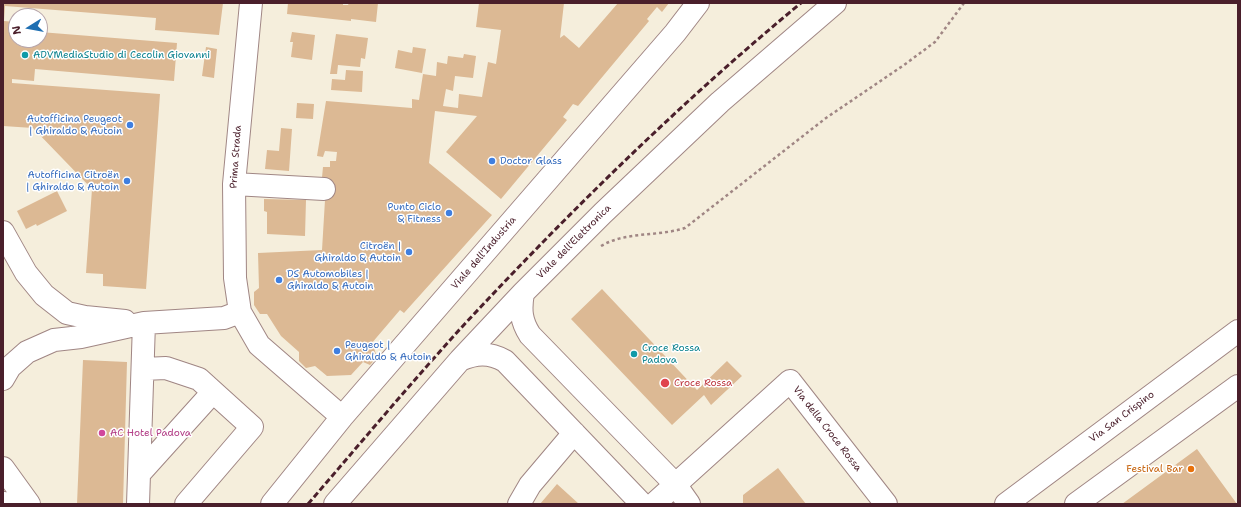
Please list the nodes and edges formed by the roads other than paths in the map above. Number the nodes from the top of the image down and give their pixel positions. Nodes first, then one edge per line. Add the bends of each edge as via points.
1 (251, 3) edge
2 (698, 3) edge
3 (835, 3) edge
4 (234, 184) junction
5 (324, 189) dead end
6 (3, 232) edge
7 (523, 293) junction
8 (240, 312) junction
9 (144, 323) junction
10 (1238, 331) edge
11 (460, 360) junction
12 (143, 369) junction
13 (3, 379) edge
14 (1238, 386) edge
15 (213, 392) junction
16 (342, 417) junction
17 (578, 438) junction
18 (3, 468) edge
19 (140, 473) junction
20 (675, 484) junction
21 (540, 494) dead end
22 (3, 503) edge
23 (12, 504) edge
24 (29, 504) edge
25 (138, 504) edge
26 (186, 504) edge
27 (272, 504) edge
28 (335, 504) edge
29 (519, 504) edge
30 (642, 504) edge
31 (654, 504) edge
32 (689, 504) edge
33 (886, 504) edge
34 (1006, 504) edge
35 (1076, 504) edge

1 - 4 street, Prima Strada
2 - 16 street, Viale dell'Industria
3 - 7 street, Viale dell'Elettronica via 720,102
4 - 5 street
4 - 8 street, Prima Strada via 235,278
6 - 9 street via 26,273 44,295 67,313
7 - 11 street, Viale dell'Elettronica
7 - 20 street via 521,319 530,335
8 - 9 street via 224,318
8 - 16 street, Prima Strada via 259,345
9 - 12 street
9 - 13 street via 81,337 54,340 27,352 10,367
10 - 34 street, Via San Crispino
11 - 17 street via 482,354 497,356 505,361
11 - 28 street, Viale dell'Elettronica
12 - 15 street via 166,368 198,379
12 - 19 street
14 - 35 street
15 - 19 street
15 - 26 street via 252,427
16 - 27 street, Viale dell'Industria
17 - 21 street
17 - 29 street via 530,484
17 - 30 street
18 - 24 street
19 - 25 street
20 - 31 street, Via della Croce Rossa
20 - 32 street
20 - 33 street, Via della Croce Rossa via 790,381
22 - 23 street

